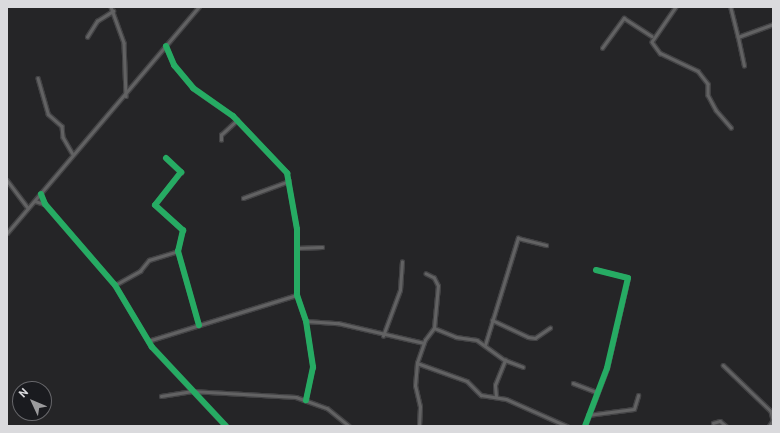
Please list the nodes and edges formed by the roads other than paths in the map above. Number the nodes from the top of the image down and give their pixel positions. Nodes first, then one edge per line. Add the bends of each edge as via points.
1 (111, 7) edge
2 (200, 7) edge
3 (676, 7) edge
4 (731, 8) edge
5 (113, 11) junction
6 (773, 24) edge
7 (87, 36) dead end
8 (652, 36) junction
9 (738, 37) junction
10 (166, 46) junction
11 (602, 48) dead end
12 (744, 66) dead end
13 (38, 78) dead end
14 (126, 97) junction
15 (237, 120) junction
16 (731, 127) dead end
17 (221, 140) dead end
18 (73, 154) junction
19 (166, 158) dead end
20 (7, 180) edge
21 (289, 181) junction
22 (41, 194) junction
23 (243, 198) dead end
24 (35, 201) junction
25 (45, 204) junction
26 (28, 208) junction
27 (7, 233) edge
28 (546, 245) dead end
29 (322, 247) dead end
30 (296, 248) junction
31 (178, 251) junction
32 (402, 262) dead end
33 (596, 270) dead end
34 (426, 274) dead end
35 (116, 285) junction
36 (297, 295) junction
37 (492, 320) junction
38 (306, 321) junction
39 (199, 325) junction
40 (434, 328) junction
41 (550, 328) dead end
42 (382, 336) junction
43 (148, 341) junction
44 (424, 342) junction
45 (485, 345) junction
46 (505, 360) junction
47 (417, 363) junction
48 (723, 365) dead end
49 (523, 367) dead end
50 (573, 383) dead end
51 (191, 391) junction
52 (597, 392) junction
53 (161, 396) dead end
54 (638, 396) dead end
55 (496, 397) junction
56 (306, 400) junction
57 (588, 415) junction
58 (773, 420) edge
59 (713, 423) dead end
60 (226, 426) edge
61 (349, 426) edge
62 (419, 426) edge
63 (567, 426) edge
64 (585, 426) edge
65 (726, 426) edge
66 (769, 426) edge

1 - 5 street
2 - 10 street
3 - 8 street
4 - 9 street
5 - 7 street via 97,21
5 - 14 street via 125,54
6 - 9 street
8 - 11 street via 624,18
8 - 16 street via 652,42 660,53 698,71 708,84 708,95 716,110
9 - 12 street
10 - 14 street
10 - 15 street via 174,65 193,88
13 - 18 street via 48,114 62,126 64,137
14 - 18 street
15 - 17 street via 221,135
15 - 21 street via 287,173
18 - 22 street
19 - 31 street via 181,172 155,205 183,230
20 - 26 street
21 - 23 street
21 - 30 street via 295,206
22 - 24 street
22 - 25 street
24 - 25 street
24 - 26 street
25 - 35 street
26 - 27 street
28 - 37 street via 518,238
29 - 30 street
30 - 36 street
31 - 35 street via 150,260 140,271
31 - 39 street
32 - 42 street via 400,290
33 - 52 street via 628,278 607,368
34 - 40 street via 434,278 438,286
35 - 43 street
36 - 38 street
36 - 39 street
37 - 41 street via 535,338
37 - 45 street
38 - 42 street via 338,323
38 - 56 street via 313,367
39 - 43 street
40 - 44 street
40 - 45 street
42 - 44 street
43 - 51 street
44 - 47 street
45 - 46 street
46 - 49 street
46 - 55 street via 495,385
47 - 55 street via 467,381 481,395
47 - 62 street via 415,386 420,407
48 - 58 street via 771,411
50 - 52 street
51 - 53 street
51 - 56 street
51 - 60 street
52 - 57 street
54 - 57 street via 634,409
55 - 63 street via 516,403 527,411 548,415
56 - 61 street via 327,408
57 - 64 street
58 - 66 street
59 - 65 street via 720,421

